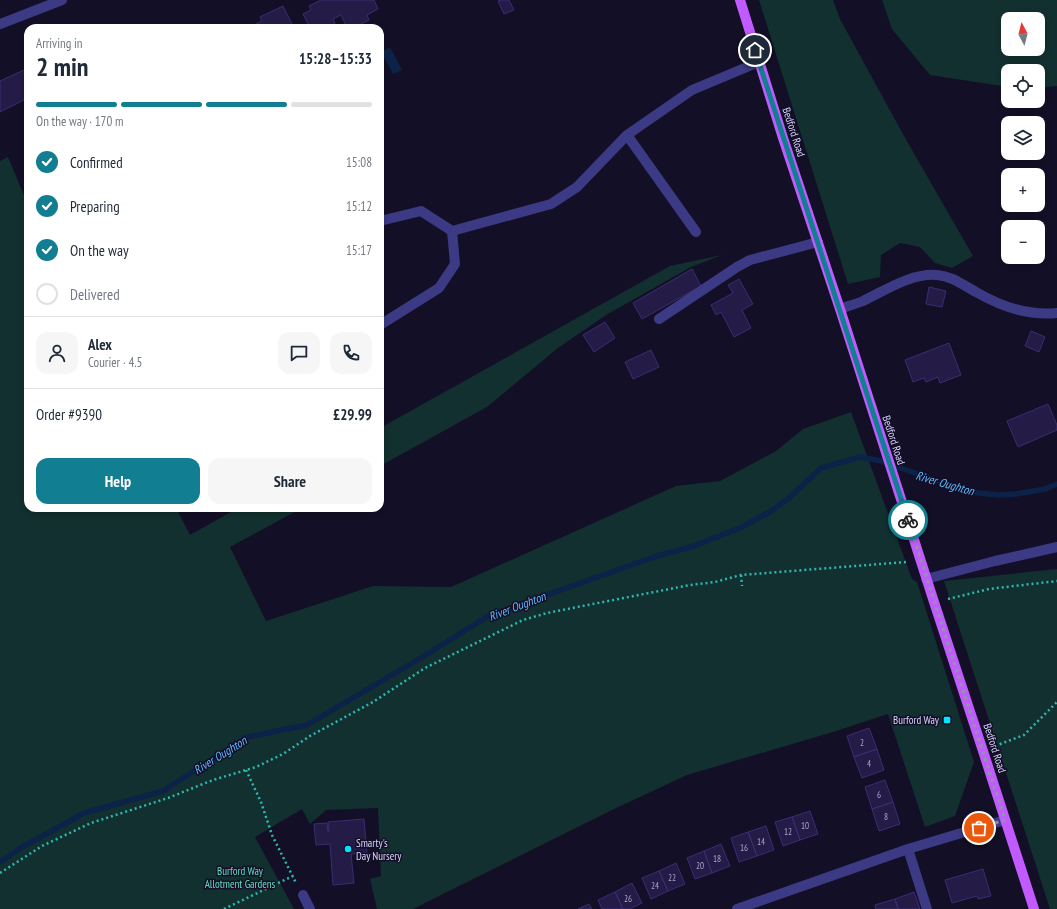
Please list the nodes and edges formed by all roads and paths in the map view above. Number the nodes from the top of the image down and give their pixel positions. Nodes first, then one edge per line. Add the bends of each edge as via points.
1 (62, 0) edge
2 (740, 0) edge
3 (0, 24) edge
4 (759, 62) junction
5 (627, 136) junction
6 (384, 220) edge
7 (452, 231) junction
8 (696, 232) dead end
9 (818, 242) junction
10 (840, 309) junction
11 (1057, 313) edge
12 (659, 319) dead end
13 (384, 322) edge
14 (1057, 547) edge
15 (921, 561) junction
16 (741, 575) junction
17 (926, 579) junction
18 (1057, 581) edge
19 (742, 586) dead end
20 (934, 602) junction
21 (1057, 702) edge
22 (983, 751) junction
23 (246, 770) junction
24 (1005, 820) junction
25 (908, 849) junction
26 (0, 873) edge
27 (293, 876) junction
28 (303, 896) joint
29 (224, 909) edge
30 (310, 909) edge
31 (737, 909) edge
32 (927, 909) edge
33 (1034, 909) edge

1 - 3 street
2 - 4 main road, Bedford Road
4 - 5 street via 692,90
4 - 9 main road, Bedford Road
5 - 7 street via 577,187 551,204
5 - 8 street
6 - 7 street via 421,211
7 - 13 street via 455,264 438,288
9 - 10 main road, Bedford Road
9 - 12 street via 750,260
10 - 11 street via 912,278 937,275 946,276 986,298 1016,309 1032,313
10 - 15 main road, Bedford Road
14 - 17 street
15 - 16 path
15 - 17 main road, Bedford Road
16 - 19 path
16 - 23 path via 547,613 523,620 425,668 373,702 310,736 283,754
17 - 20 main road, Bedford Road
18 - 20 path via 989,589
20 - 22 main road, Bedford Road
21 - 22 path via 1024,736
22 - 24 main road, Bedford Road
23 - 26 path via 91,822 42,846
23 - 27 path via 261,802 272,836
24 - 25 street
24 - 33 main road, Bedford Road
25 - 31 street
25 - 32 street
27 - 28 path
27 - 29 path
28 - 30 street

